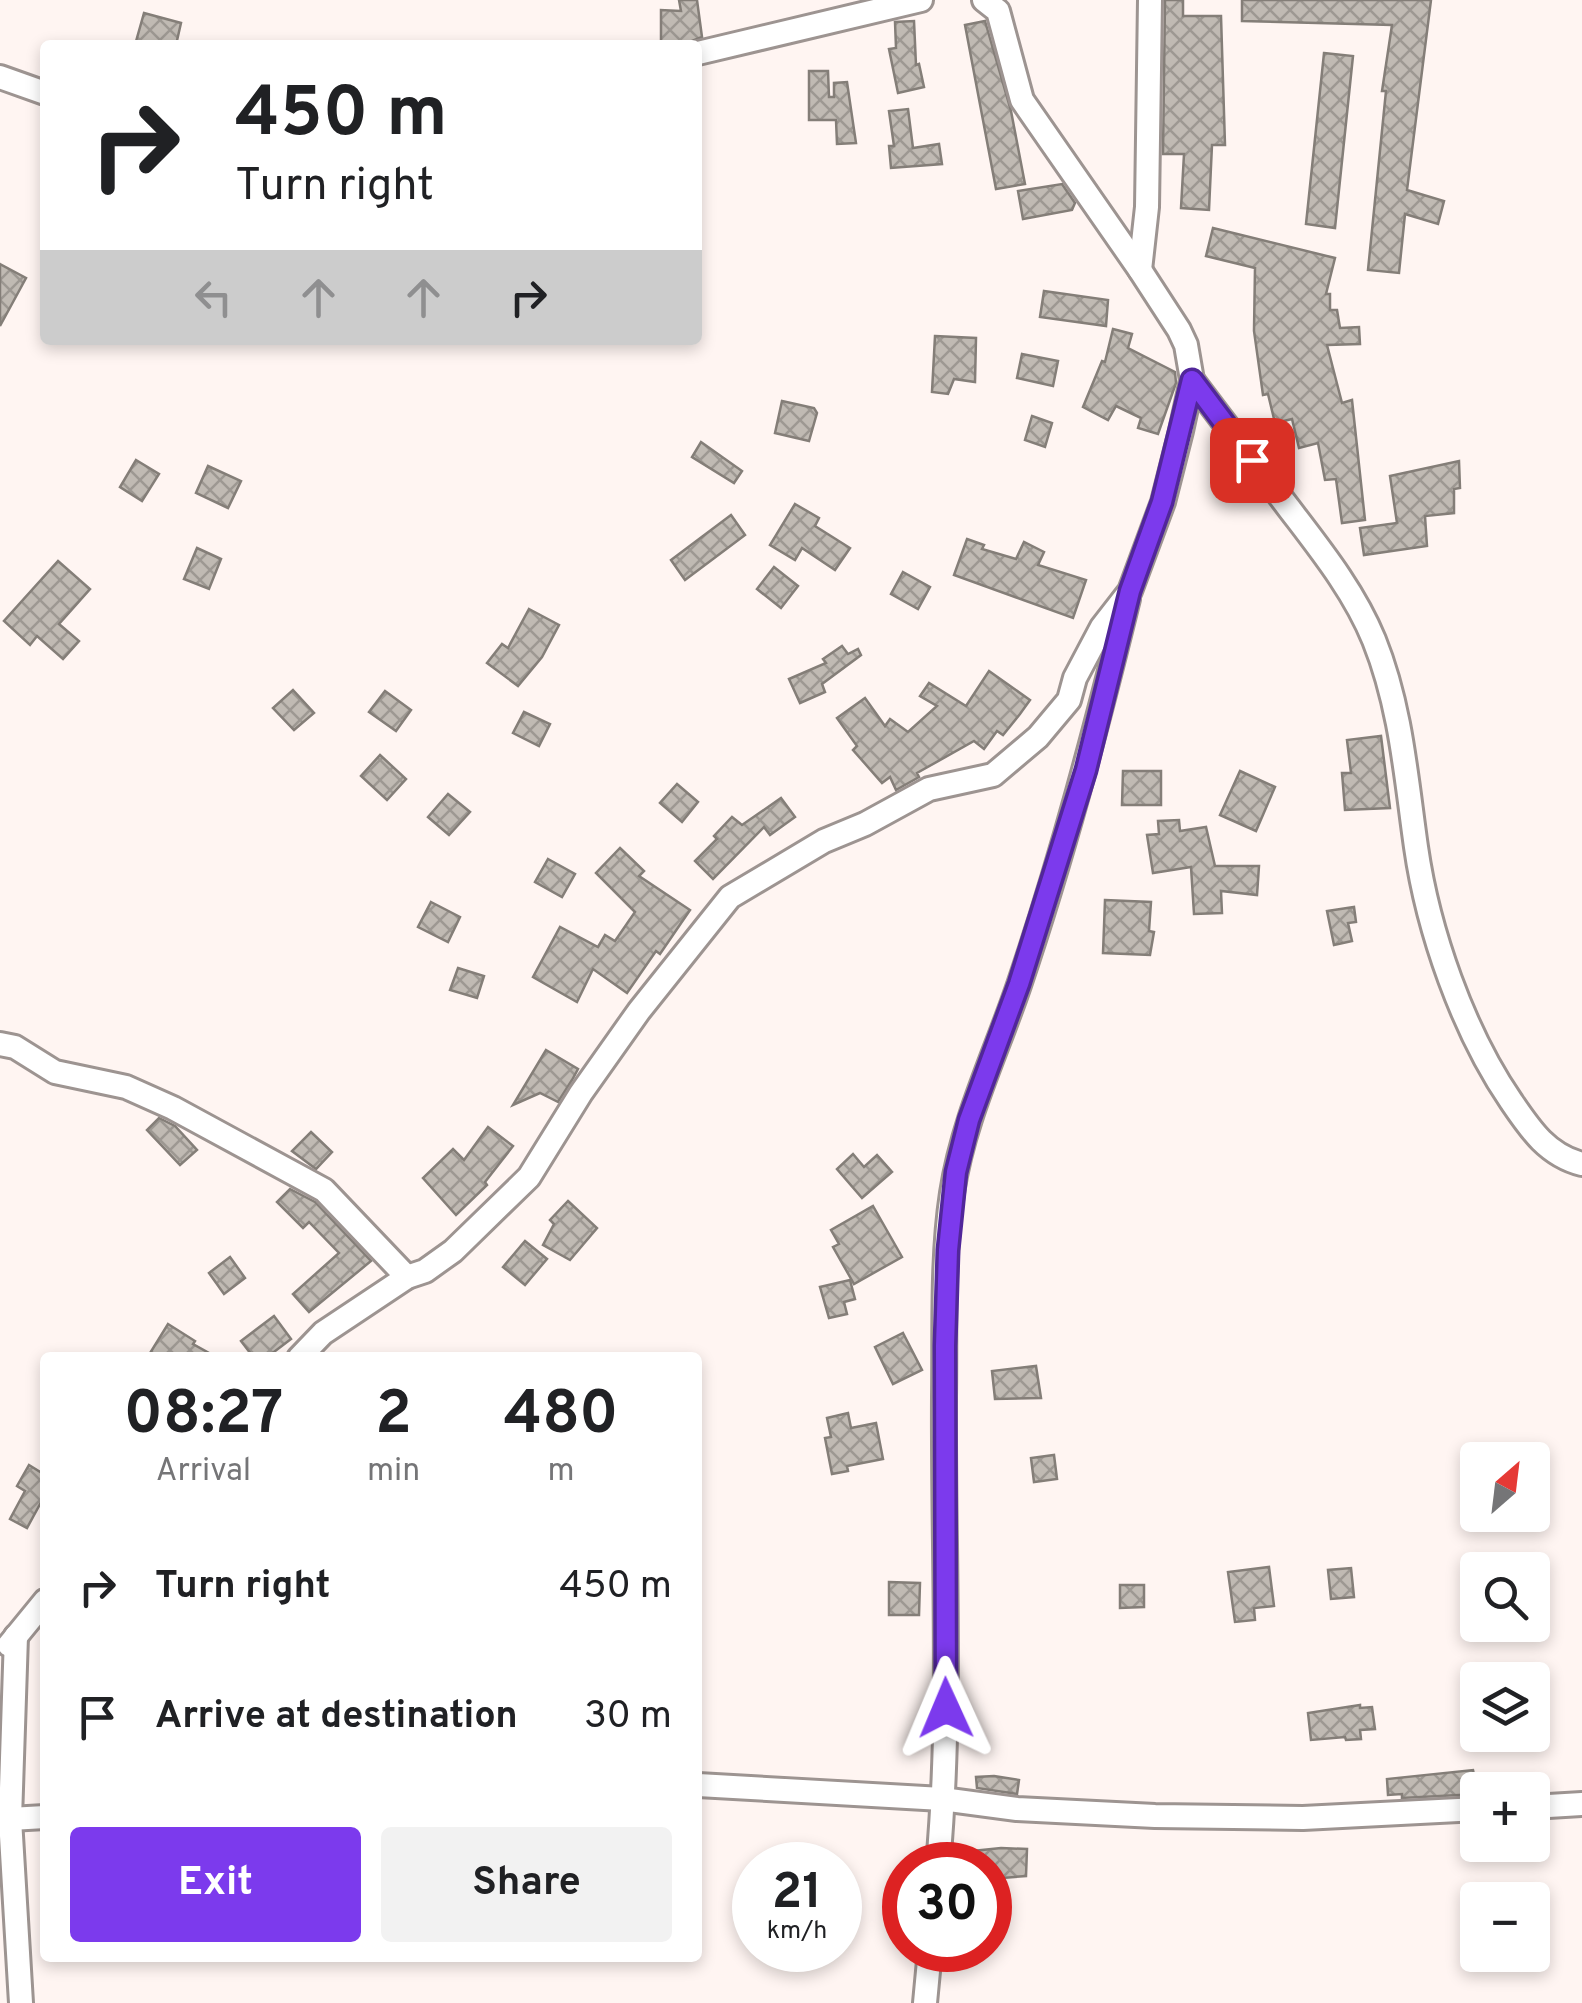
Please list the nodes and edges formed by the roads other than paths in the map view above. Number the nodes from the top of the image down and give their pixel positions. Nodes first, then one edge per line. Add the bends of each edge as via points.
1 (921, 0) edge
2 (984, 0) edge
3 (1150, 0) edge
4 (702, 51) edge
5 (0, 77) edge
6 (40, 91) edge
7 (1140, 270) junction
8 (1192, 380) junction
9 (1130, 591) junction
10 (0, 1044) edge
11 (1582, 1164) edge
12 (407, 1276) junction
13 (306, 1352) edge
14 (40, 1607) edge
15 (16, 1636) junction
16 (0, 1656) edge
17 (702, 1784) edge
18 (942, 1799) junction
19 (1582, 1804) edge
20 (1550, 1806) edge
21 (1460, 1811) edge
22 (40, 1817) edge
23 (10, 1819) junction
24 (939, 1842) edge
25 (928, 1972) edge
26 (21, 2003) edge
27 (925, 2003) edge

1 - 4 street
2 - 7 street via 998,11 1022,100
3 - 7 street
5 - 6 street
7 - 8 street via 1180,330
8 - 9 street via 1162,502
8 - 11 street via 1352,596 1374,640 1397,708 1428,908 1461,1006 1499,1084 1535,1136
9 - 12 street via 1102,627 1069,700 1038,738 993,775 929,789 730,896 639,1011 529,1177 453,1251
9 - 18 street via 1086,770 969,1120 952,1197
10 - 12 street via 55,1072 126,1087 173,1108 324,1190
12 - 13 street
14 - 15 street
15 - 16 street
15 - 23 street
17 - 18 street
18 - 21 street via 1155,1816
18 - 24 street
19 - 20 street
22 - 23 street
23 - 26 street
25 - 27 street

